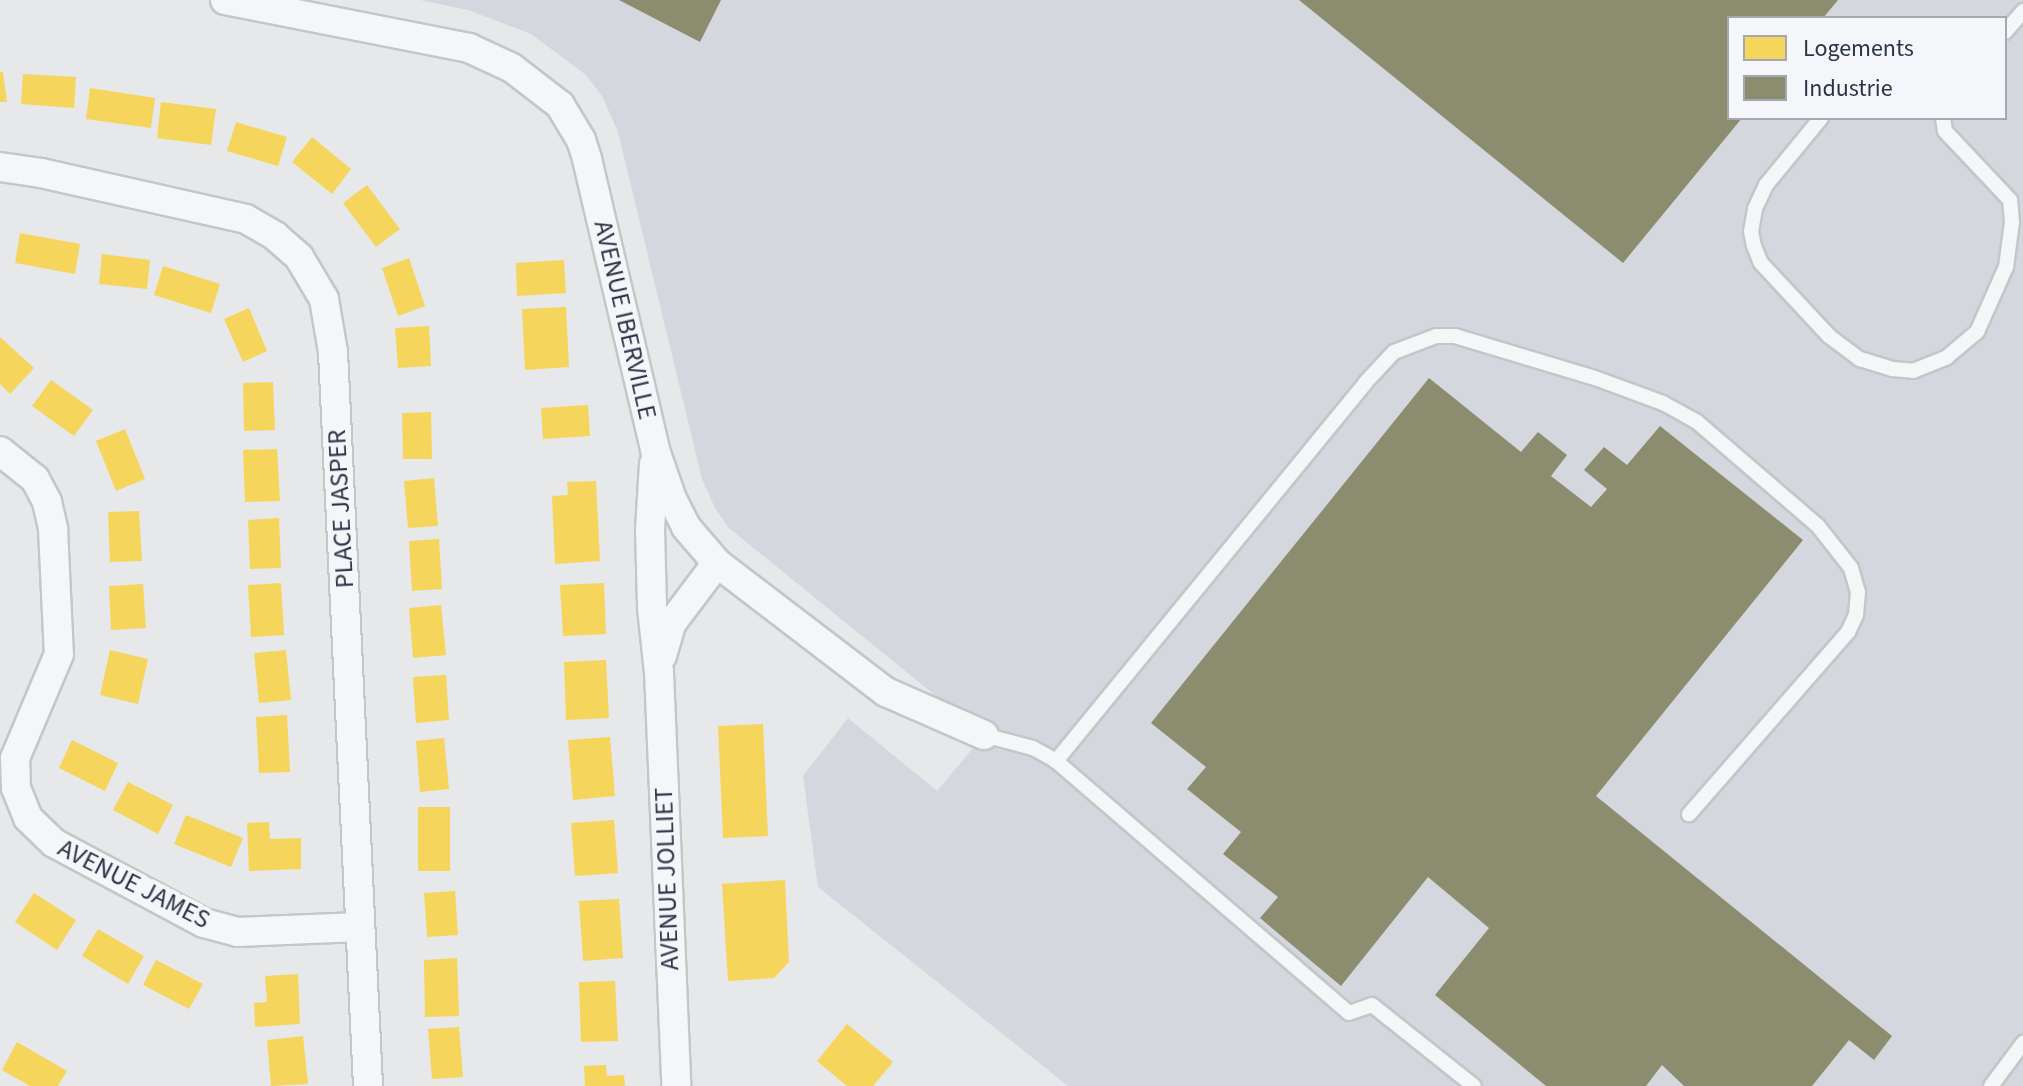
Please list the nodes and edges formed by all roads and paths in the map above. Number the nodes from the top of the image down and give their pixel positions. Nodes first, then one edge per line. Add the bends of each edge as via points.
1 (225, 0) edge
2 (2023, 11) edge
3 (2007, 30) edge
4 (1819, 120) edge
5 (1943, 120) edge
6 (0, 167) edge
7 (2016, 200) edge
8 (655, 450) junction
9 (0, 451) edge
10 (717, 563) junction
11 (659, 672) junction
12 (984, 735) joint
13 (1056, 761) junction
14 (1689, 814) dead end
15 (360, 927) junction
16 (2023, 1043) edge
17 (368, 1086) edge
18 (676, 1086) edge
19 (1474, 1086) edge
20 (1991, 1086) edge

1 - 8 street, AVENUE IBERVILLE via 469,48 512,68 560,105 587,159
2 - 3 lane
4 - 7 lane via 1766,185 1751,231 1761,263 1829,336 1860,359 1913,371 1961,349 1977,332 2006,267
5 - 7 lane via 1945,131
6 - 15 street, PLACE JASPER via 246,219 288,246 317,282 333,352
8 - 10 street, AVENUE IBERVILLE via 679,515
8 - 11 street, AVENUE JOLLIET via 650,529
9 - 15 street, AVENUE JAMES via 35,479 53,529 59,654 15,758 16,788 28,818 54,843 204,923 237,932
10 - 11 street, AVENUE JOLLIET via 671,624
10 - 12 street, AVENUE IBERVILLE via 886,692
11 - 18 street, AVENUE JOLLIET
12 - 13 lane via 1033,748
13 - 14 lane via 1394,352 1436,336 1455,336 1595,378 1696,421 1800,509 1837,545 1851,568 1858,592 1848,632
13 - 19 lane via 1349,1013 1372,1005
15 - 17 street, PLACE JASPER
16 - 20 lane

